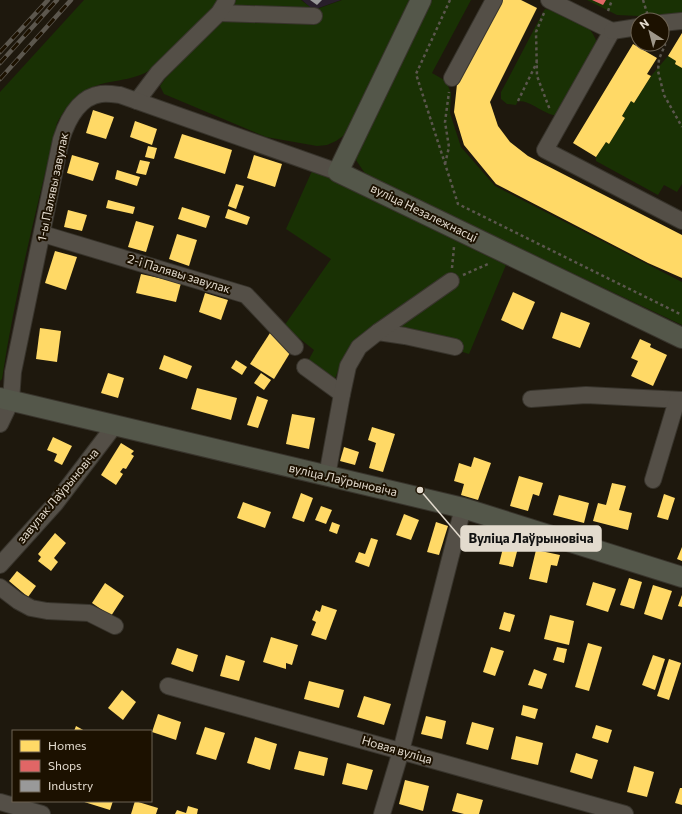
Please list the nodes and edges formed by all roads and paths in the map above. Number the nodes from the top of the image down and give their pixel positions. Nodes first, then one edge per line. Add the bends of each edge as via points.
1 (421, 0) edge
2 (450, 0) edge
3 (494, 0) edge
4 (612, 0) edge
5 (643, 0) edge
6 (547, 4) edge
7 (223, 6) edge
8 (608, 11) dead end
9 (647, 12) edge
10 (314, 16) dead end
11 (682, 21) edge
12 (670, 25) edge
13 (630, 28) edge
14 (612, 31) junction
15 (662, 52) edge
16 (537, 62) junction
17 (452, 78) joint
18 (137, 101) junction
19 (518, 101) dead end
20 (682, 127) edge
21 (555, 132) junction
22 (445, 165) junction
23 (338, 172) junction
24 (682, 221) edge
25 (42, 234) junction
26 (451, 281) dead end
27 (682, 313) edge
28 (378, 332) junction
29 (682, 338) edge
30 (295, 347) dead end
31 (455, 347) dead end
32 (306, 367) dead end
33 (342, 394) junction
34 (5, 399) edge
35 (532, 399) dead end
36 (679, 400) edge
37 (0, 424) edge
38 (115, 426) junction
39 (327, 476) junction
40 (653, 480) dead end
41 (463, 508) junction
42 (0, 565) edge
43 (682, 577) edge
44 (0, 587) edge
45 (116, 626) dead end
46 (168, 686) dead end
47 (401, 751) junction
48 (0, 802) edge
49 (42, 814) edge
50 (382, 814) edge
51 (625, 814) edge

1 - 23 main road
2 - 22 path via 416,74
3 - 17 street
4 - 8 path
5 - 9 path
6 - 14 street
6 - 16 path via 536,32
7 - 10 street
7 - 18 street via 158,73
11 - 12 street
13 - 14 street
14 - 21 street
15 - 20 path via 658,71 664,95
16 - 19 path
16 - 21 path via 538,76
17 - 22 path via 445,122 449,147
18 - 23 street, 1-ы Палявы завулак
18 - 25 street, 1-ы Палявы завулак via 120,95 100,94 91,97 73,113 61,140
21 - 24 street via 545,150
22 - 27 path via 458,204
23 - 29 main road, вуліца Незалежнасці
25 - 30 street, 2-і Палявы завулак via 246,295
25 - 34 street, 1-ы Палявы завулак via 14,372
26 - 28 street
28 - 31 street
28 - 33 street via 359,348 348,366
32 - 33 street
33 - 39 street
34 - 37 street
34 - 38 main road, вуліца Лаўрыновіча
35 - 36 street via 586,395
36 - 40 street
38 - 39 main road, вуліца Лаўрыновіча
38 - 42 street, завулак Лаўрыновіча via 55,504
39 - 41 main road, вуліца Лаўрыновіча
41 - 43 main road, вуліца Лаўрыновіча
41 - 47 street
44 - 45 street via 31,608 89,613
46 - 47 street, Новая вуліца
47 - 50 street
47 - 51 street, Новая вуліца
48 - 49 street

